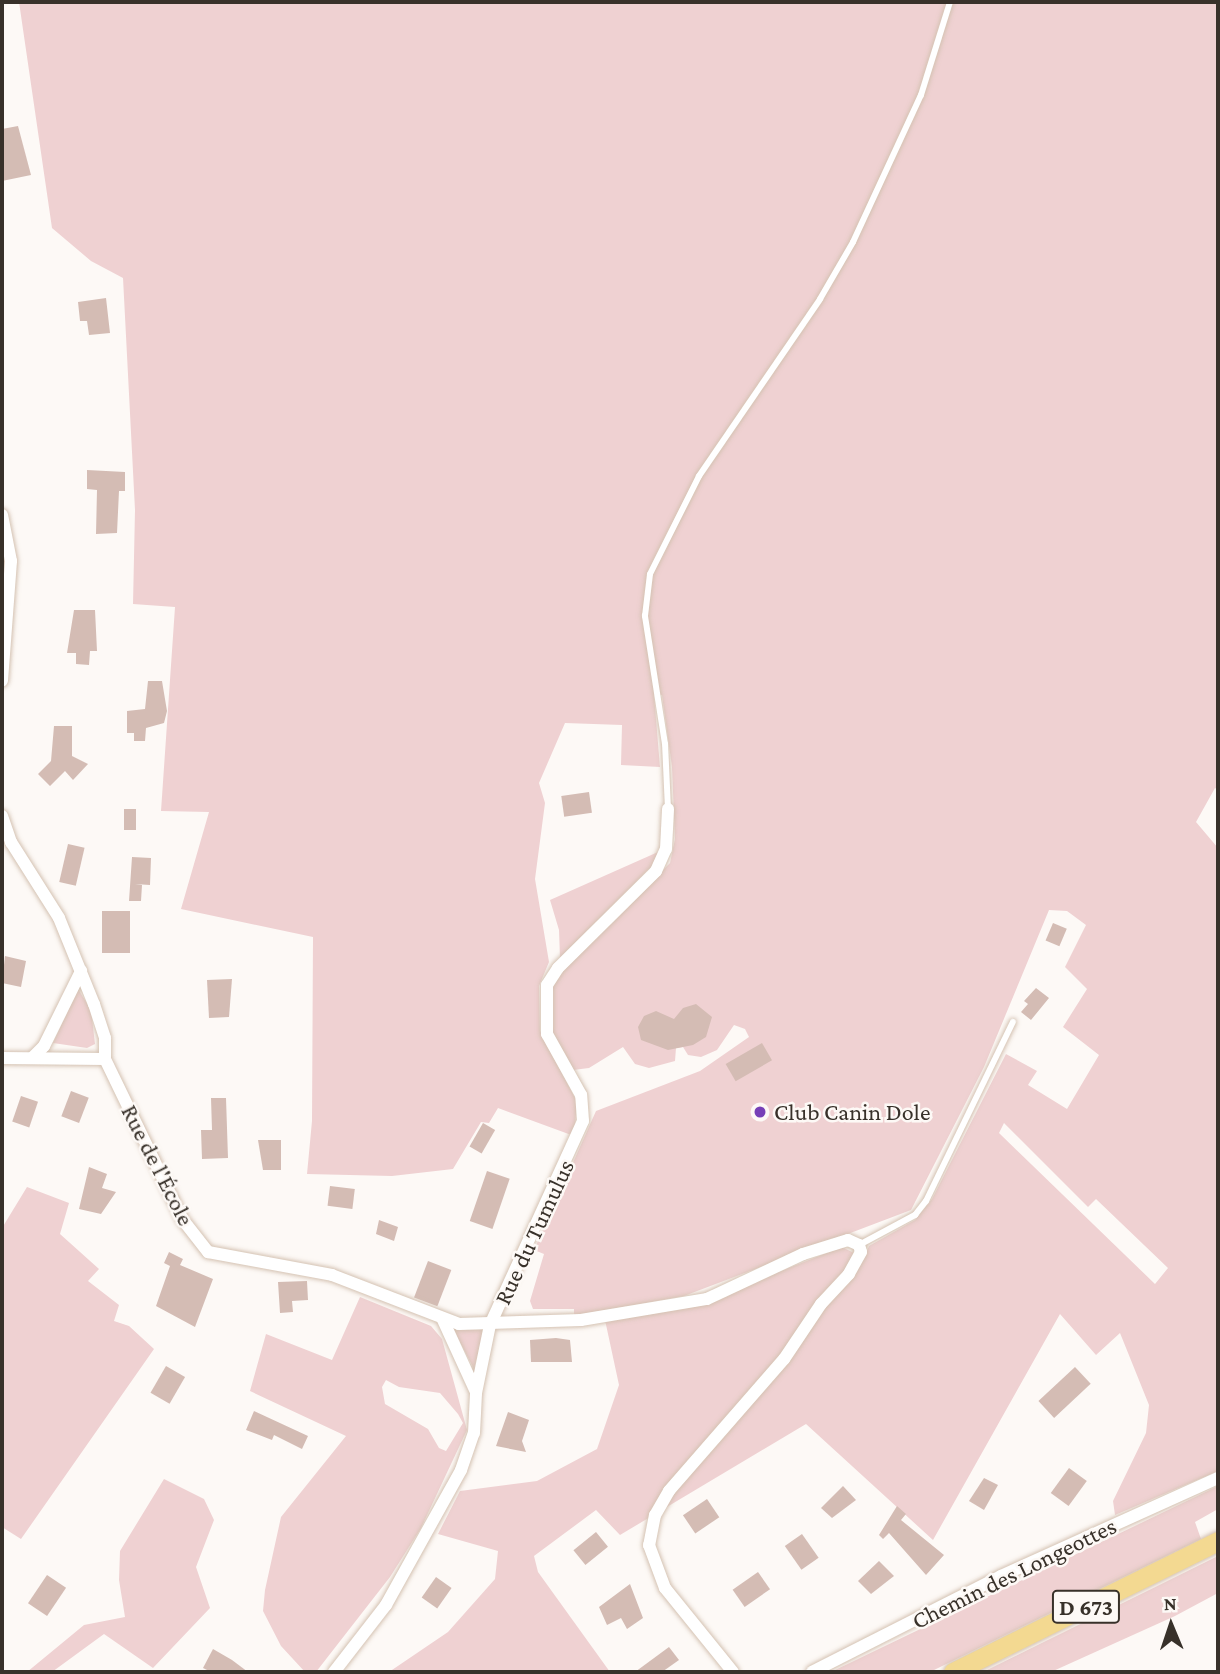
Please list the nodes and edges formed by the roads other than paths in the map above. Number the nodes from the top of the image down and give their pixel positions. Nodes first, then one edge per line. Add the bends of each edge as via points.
1 (950, 2) edge
2 (2, 515) edge
3 (3, 650) edge
4 (2, 681) edge
5 (668, 809) joint
6 (2, 816) edge
7 (81, 971) junction
8 (1013, 1022) dead end
9 (2, 1058) edge
10 (32, 1058) junction
11 (104, 1059) junction
12 (859, 1245) junction
13 (443, 1320) junction
14 (490, 1325) junction
15 (476, 1393) junction
16 (1218, 1479) edge
17 (1218, 1541) edge
18 (334, 1672) edge
19 (733, 1672) edge
20 (812, 1672) edge
21 (953, 1672) edge

1 - 5 lane via 921,95 853,242 820,299 699,475 650,575 645,617 665,744
2 - 3 street via 11,561
3 - 4 street
5 - 14 street, Rue du Tumulus via 666,849 656,871 558,968 547,985 547,1034 581,1095 583,1121
6 - 7 street, Rue de l'École via 10,842 59,918
7 - 10 street via 50,1035
7 - 11 street, Rue de l'École via 105,1038
8 - 12 lane via 926,1201 915,1215
9 - 10 street
10 - 11 street
11 - 13 street, Rue de l'École via 183,1220 208,1252 332,1275
12 - 14 street, Rue de l'École via 848,1240 803,1254 707,1299 582,1320
12 - 19 street via 862,1252 849,1273 821,1304 784,1359 669,1491 655,1515 649,1545 665,1588
13 - 14 street, Rue de l'École
13 - 15 street
14 - 15 street, Rue du Tumulus
15 - 18 street, Rue du Tumulus via 474,1433 450,1493 386,1605
16 - 20 street, Chemin des Longeottes via 1001,1576
17 - 21 main road, D 673

